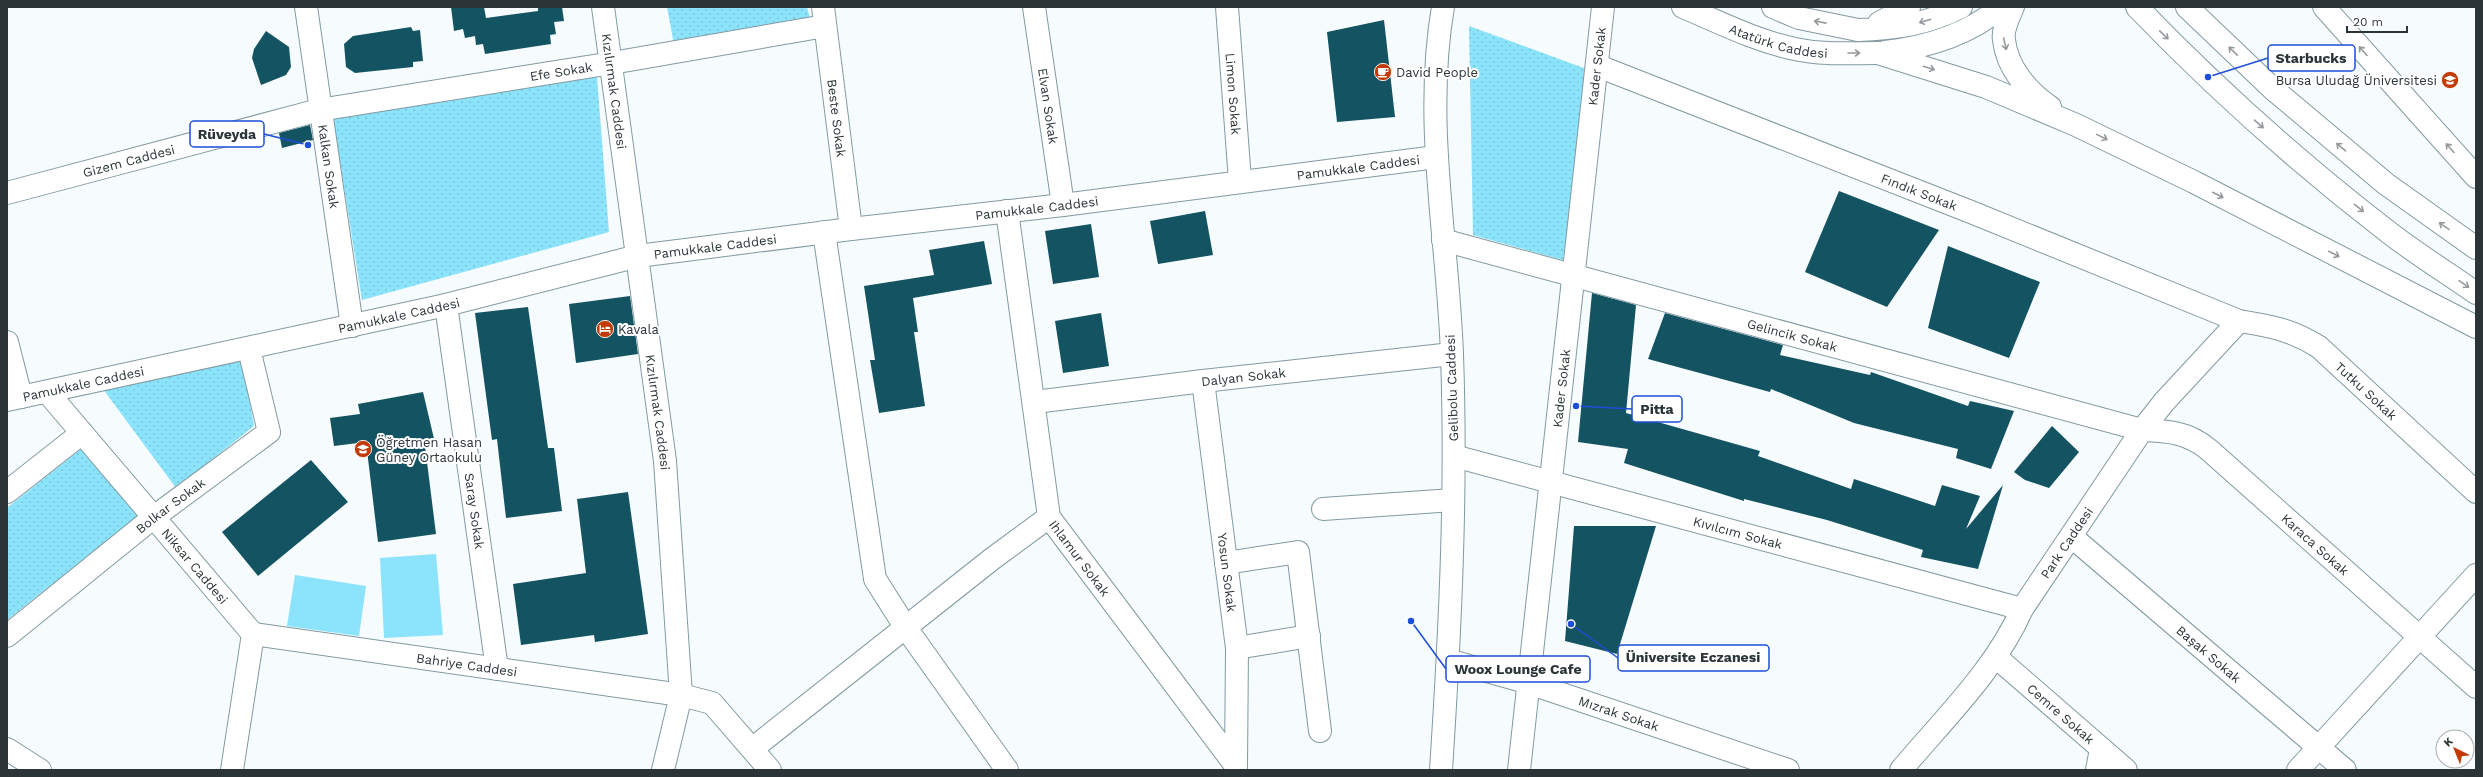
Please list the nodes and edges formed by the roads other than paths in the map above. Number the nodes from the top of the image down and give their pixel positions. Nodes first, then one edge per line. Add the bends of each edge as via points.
1 (306, 7) edge
2 (603, 7) edge
3 (1034, 7) edge
4 (1227, 7) edge
5 (1430, 7) edge
6 (1443, 7) edge
7 (1603, 7) edge
8 (1683, 7) edge
9 (1773, 7) edge
10 (1909, 7) edge
11 (1961, 7) edge
12 (2001, 7) edge
13 (2012, 7) edge
14 (2137, 7) edge
15 (2187, 7) edge
16 (2324, 7) edge
17 (824, 17) edge
18 (1858, 30) junction
19 (1436, 48) junction
20 (1878, 53) junction
21 (612, 63) junction
22 (1598, 66) junction
23 (319, 110) junction
24 (2076, 125) junction
25 (1436, 157) junction
26 (2476, 177) edge
27 (1240, 181) junction
28 (7, 193) edge
29 (1064, 205) junction
30 (1006, 211) junction
31 (851, 229) junction
32 (824, 232) junction
33 (1443, 240) junction
34 (2476, 248) edge
35 (638, 256) junction
36 (1573, 275) junction
37 (2476, 293) edge
38 (446, 305) junction
39 (2239, 322) junction
40 (352, 326) junction
41 (2476, 327) edge
42 (7, 342) edge
43 (249, 349) junction
44 (1452, 354) junction
45 (1203, 381) junction
46 (48, 393) junction
47 (14, 399) edge
48 (1035, 402) junction
49 (2142, 430) junction
50 (82, 433) junction
51 (1454, 456) junction
52 (1550, 482) junction
53 (7, 492) edge
54 (2476, 492) edge
55 (1453, 500) junction
56 (1323, 509) dead end
57 (1050, 517) junction
58 (154, 518) junction
59 (2072, 537) junction
60 (1226, 563) junction
61 (2476, 575) edge
62 (2022, 609) junction
63 (906, 628) junction
64 (253, 634) junction
65 (7, 636) edge
66 (1309, 636) junction
67 (2420, 637) junction
68 (1237, 648) junction
69 (1996, 657) junction
70 (1448, 660) junction
71 (497, 669) junction
72 (1529, 682) junction
73 (2476, 687) edge
74 (681, 695) junction
75 (1320, 731) dead end
76 (2320, 748) junction
77 (7, 749) edge
78 (752, 749) junction
79 (2099, 760) edge
80 (1236, 768) edge
81 (40, 770) edge
82 (232, 770) edge
83 (663, 770) edge
84 (770, 770) edge
85 (1008, 770) edge
86 (1441, 770) edge
87 (1519, 770) edge
88 (1788, 770) edge
89 (1901, 770) edge
90 (2126, 770) edge
91 (2298, 770) edge
92 (2345, 770) edge

1 - 23 main road, Kalkan Sokak
2 - 21 main road, Kızılırmak Caddesi
3 - 29 main road, Elvan Sokak
4 - 27 main road, Limon Sokak
5 - 19 main road
6 - 19 main road, Gelibolu Caddesi
7 - 22 main road, Kader Sokak
8 -> 20 main road, Atatürk Caddesi via 1757,38 1796,49 1831,53
18 -> 9 main road, Atatürk Caddesi via 1799,18
10 - 18 main road via 1882,22
11 -> 18 main road, Atatürk Caddesi via 1926,22 1893,29
12 - 20 main road via 1957,35 1910,49
13 -> 24 main road via 2003,39 2019,79 2045,104
14 -> 37 main road via 2219,88 2302,161 2387,231
34 -> 15 main road via 2386,184 2273,89
26 -> 16 main road
17 - 21 main road, Efe Sokak
17 - 31 main road, Beste Sokak
19 - 25 main road, Gelibolu Caddesi
20 -> 24 main road via 1986,86
21 - 23 main road, Efe Sokak
21 - 35 main road, Kızılırmak Caddesi
22 - 36 main road, Kader Sokak
22 - 39 main road, Fındık Sokak via 1971,212
23 - 28 main road, Gizem Caddesi
23 - 40 main road, Kalkan Sokak
24 -> 41 main road via 2194,182
25 - 27 main road, Pamukkale Caddesi
25 - 33 main road, Gelibolu Caddesi
27 - 29 main road, Pamukkale Caddesi
29 - 30 main road, Pamukkale Caddesi
30 - 31 main road, Pamukkale Caddesi
30 - 48 main road, Ihlamur Sokak
31 - 32 main road, Pamukkale Caddesi
32 - 35 main road, Pamukkale Caddesi
32 - 63 main road via 875,579
33 - 36 main road, Gelincik Sokak
33 - 44 main road, Gelibolu Caddesi
35 - 38 main road, Pamukkale Caddesi
35 - 74 main road, Kızılırmak Caddesi via 665,461
36 - 49 main road, Gelincik Sokak
36 - 52 main road, Kader Sokak
38 - 40 main road, Pamukkale Caddesi
38 - 71 main road, Saray Sokak
39 - 49 main road, Park Caddesi via 2164,402
39 - 54 main road, Tutku Sokak via 2281,328 2319,347
40 - 43 main road, Pamukkale Caddesi
42 - 47 main road
43 - 46 main road, Pamukkale Caddesi
43 - 58 main road, Bolkar Sokak via 269,432
44 - 45 main road, Dalyan Sokak
44 - 51 main road, Gelibolu Caddesi
45 - 48 main road, Dalyan Sokak
45 - 60 main road, Yosun Sokak
46 - 47 main road, Pamukkale Caddesi
46 - 50 main road, Niksar Caddesi
48 - 57 main road, Ihlamur Sokak
49 - 59 main road, Park Caddesi
49 - 67 main road, Karaca Sokak via 2171,431 2196,439
50 - 53 main road
50 - 58 main road, Niksar Caddesi
51 - 52 main road, Kıvılcım Sokak
51 - 55 main road, Gelibolu Caddesi
52 - 62 main road, Kıvılcım Sokak
52 - 72 main road, Kader Sokak
55 - 56 main road
55 - 70 main road, Gelibolu Caddesi
57 - 63 main road via 992,559
57 - 80 main road, Ihlamur Sokak
58 - 64 main road, Niksar Caddesi
58 - 65 main road, Bolkar Sokak
59 - 62 main road, Park Caddesi
59 - 76 main road, Başak Sokak
60 - 66 main road via 1298,552
60 - 68 main road, Yosun Sokak
61 - 67 main road
62 - 69 main road, Park Caddesi via 2011,634
63 - 78 main road
63 - 85 main road
64 - 71 main road, Bahriye Caddesi
64 - 82 main road
66 - 68 main road
66 - 75 main road
67 - 73 main road, Karaca Sokak
67 - 76 main road
68 - 80 main road, Yosun Sokak
69 - 79 main road, Cemre Sokak
69 - 89 main road, Park Caddesi
70 - 72 main road, Mızrak Sokak
70 - 86 main road, Gelibolu Caddesi
71 - 74 main road, Bahriye Caddesi
72 - 87 main road, Kader Sokak
72 - 88 main road, Mızrak Sokak
74 - 78 main road, Bahriye Caddesi via 712,703
74 - 83 main road, Kızılırmak Caddesi
76 - 91 main road
76 - 92 main road, Başak Sokak
77 - 81 main road
78 - 84 main road, Bahriye Caddesi
79 - 90 main road, Cemre Sokak

